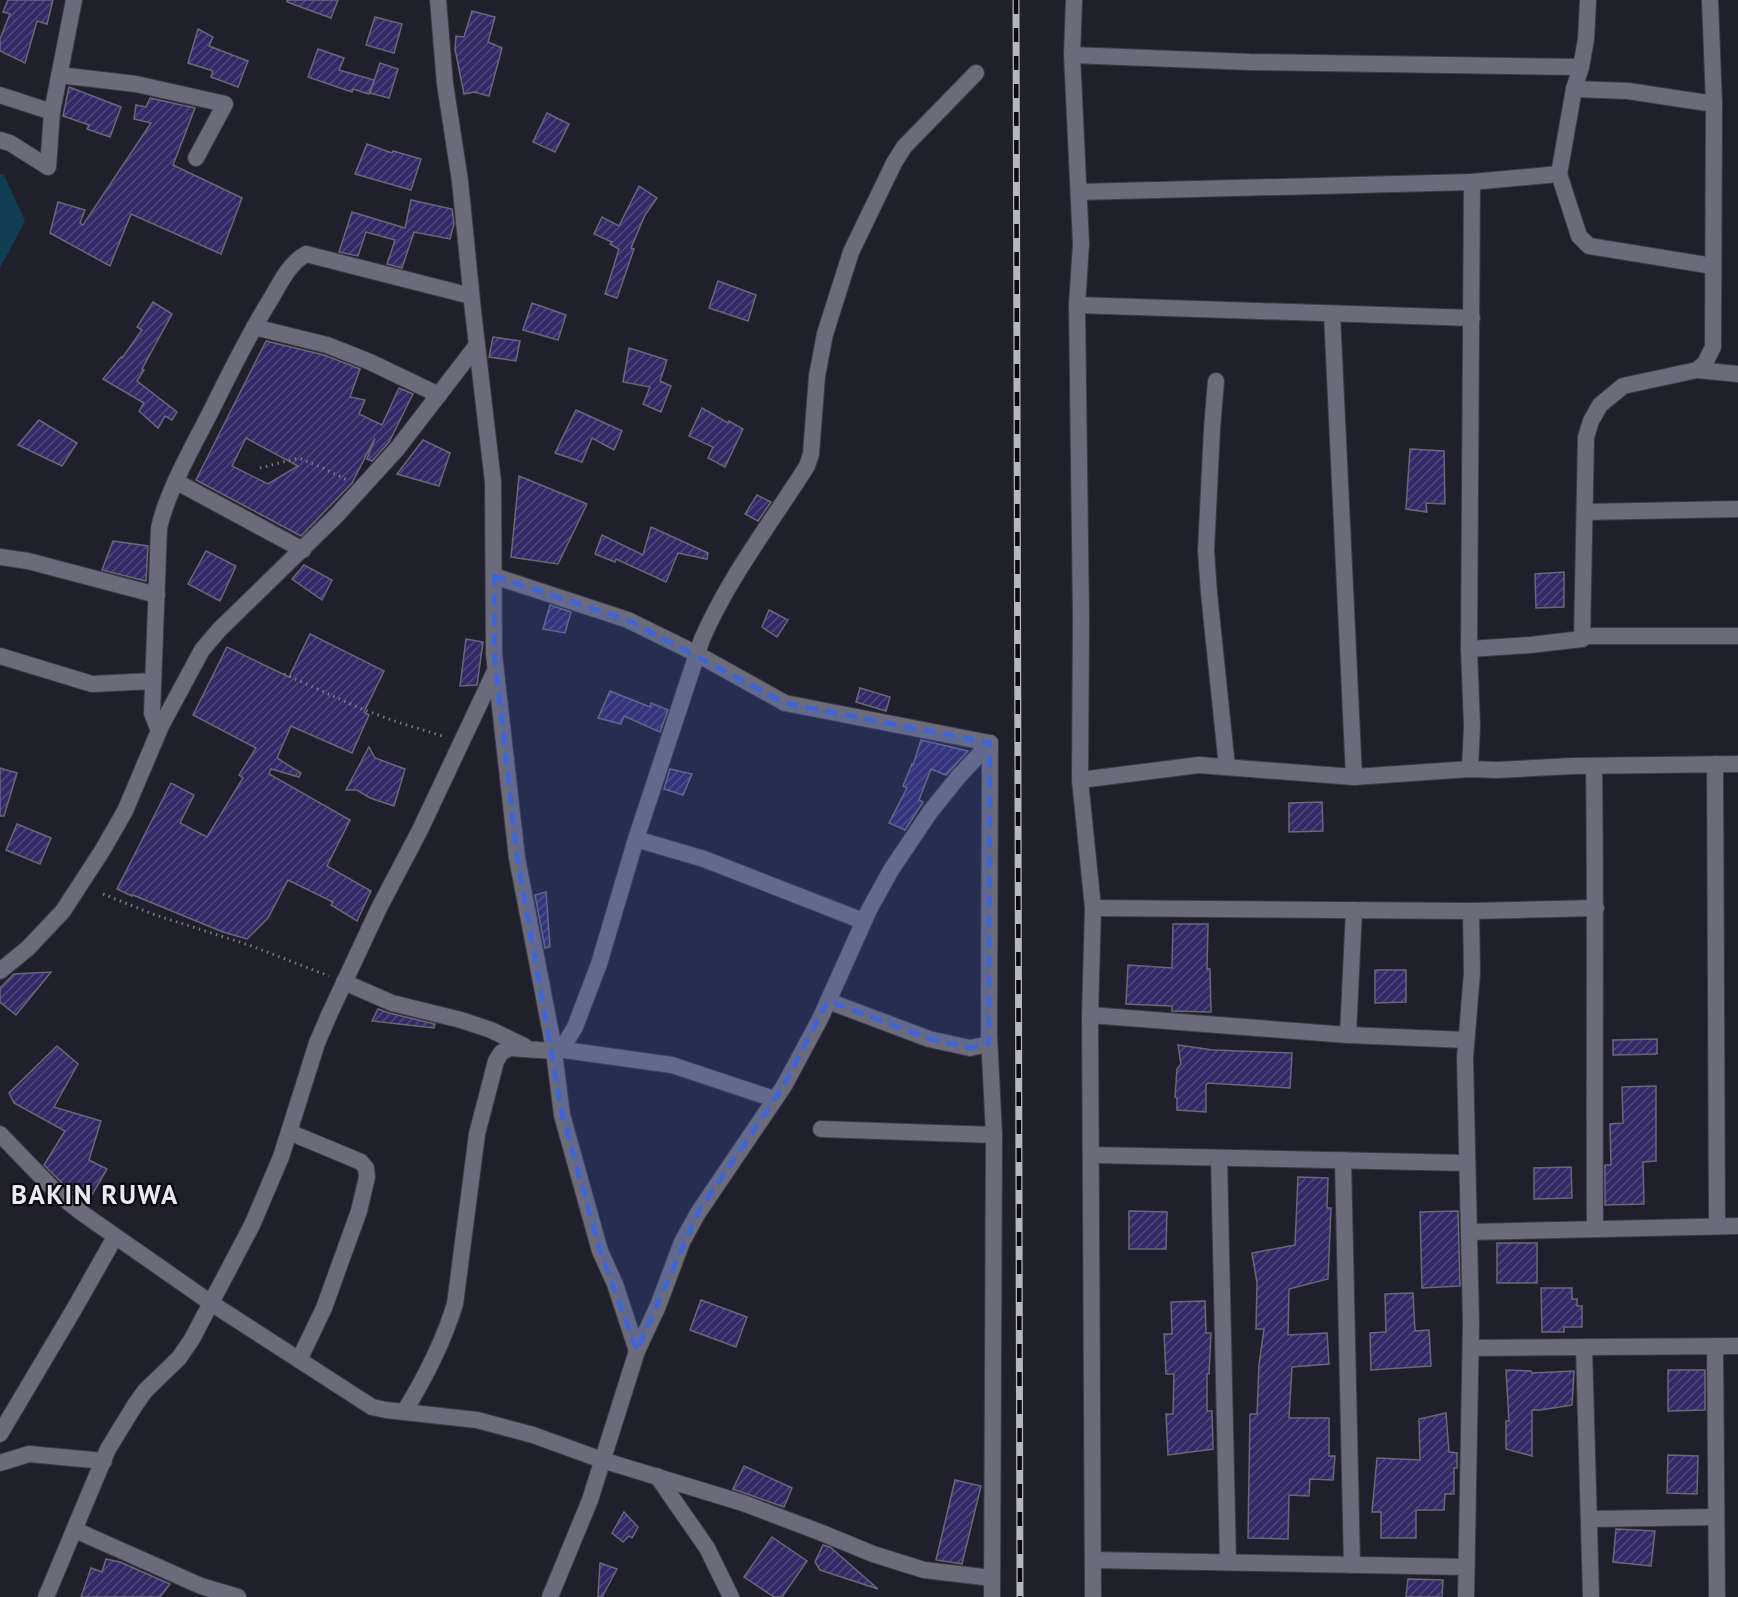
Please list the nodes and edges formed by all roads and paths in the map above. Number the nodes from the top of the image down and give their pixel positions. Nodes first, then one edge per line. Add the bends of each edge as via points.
1 (74, 0) edge
2 (438, 0) edge
3 (1074, 0) edge
4 (1588, 0) edge
5 (1710, 0) edge
6 (1072, 55) junction
7 (1581, 67) junction
8 (976, 73) dead end
9 (59, 75) junction
10 (1574, 89) junction
11 (0, 95) edge
12 (1714, 104) junction
13 (52, 112) junction
14 (0, 140) edge
15 (196, 158) dead end
16 (1558, 174) junction
17 (1472, 182) junction
18 (1079, 192) junction
19 (1713, 266) junction
20 (471, 296) junction
21 (1077, 305) junction
22 (1332, 314) junction
23 (1472, 318) junction
24 (254, 327) junction
25 (477, 345) junction
26 (1697, 370) junction
27 (1738, 374) edge
28 (1216, 381) dead end
29 (439, 395) junction
30 (260, 468) dead end
31 (177, 482) junction
32 (362, 488) junction
33 (1738, 509) edge
34 (1585, 512) junction
35 (303, 550) junction
36 (0, 557) edge
37 (494, 576) junction
38 (157, 595) junction
39 (1738, 636) edge
40 (1582, 639) junction
41 (1469, 649) junction
42 (697, 654) junction
43 (0, 656) edge
44 (495, 671) junction
45 (284, 674) dead end
46 (153, 681) junction
47 (159, 731) junction
48 (462, 742) junction
49 (990, 743) junction
50 (1715, 764) junction
51 (1738, 764) edge
52 (1594, 766) junction
53 (1227, 767) junction
54 (1470, 769) junction
55 (1354, 777) junction
56 (1080, 780) junction
57 (636, 839) junction
58 (103, 894) dead end
59 (1093, 908) junction
60 (1596, 908) junction
61 (1354, 910) junction
62 (1471, 911) junction
63 (863, 921) junction
64 (0, 971) edge
65 (344, 982) junction
66 (828, 1001) junction
67 (1090, 1015) junction
68 (1348, 1035) junction
69 (1466, 1040) junction
70 (989, 1044) junction
71 (533, 1050) junction
72 (555, 1050) junction
73 (774, 1100) junction
74 (821, 1128) dead end
75 (289, 1132) junction
76 (0, 1134) edge
77 (994, 1135) junction
78 (1091, 1155) junction
79 (1219, 1158) junction
80 (1343, 1160) junction
81 (1467, 1163) junction
82 (1717, 1226) junction
83 (1738, 1226) edge
84 (1595, 1229) junction
85 (1469, 1232) junction
86 (115, 1237) junction
87 (211, 1303) junction
88 (1716, 1346) junction
89 (1738, 1346) edge
90 (1584, 1347) junction
91 (1471, 1348) junction
92 (637, 1351) junction
93 (299, 1360) junction
94 (404, 1412) junction
95 (0, 1434) edge
96 (602, 1460) junction
97 (104, 1461) junction
98 (0, 1463) edge
99 (657, 1476) junction
100 (1716, 1517) junction
101 (1589, 1519) junction
102 (75, 1530) junction
103 (1093, 1560) junction
104 (1228, 1562) junction
105 (1352, 1564) junction
106 (1466, 1567) junction
107 (992, 1578) junction
108 (46, 1597) edge
109 (238, 1597) edge
110 (550, 1597) edge
111 (731, 1597) edge
112 (992, 1597) edge
113 (1093, 1597) edge
114 (1466, 1597) edge
115 (1591, 1597) edge
116 (1717, 1597) edge

1 - 9 street
2 - 20 street
3 - 6 street
4 - 7 street
5 - 12 street
6 - 7 street
6 - 18 street
7 - 10 street
8 - 42 street via 904,147 877,197 851,252 825,334 807,466 711,617
9 - 13 street
9 - 15 street via 136,84 225,104
10 - 12 street via 1628,91
10 - 16 street
11 - 13 street
12 - 19 street
13 - 14 street via 48,167
16 - 17 street
16 - 19 street via 1579,236 1588,246
17 - 18 street
17 - 23 street
18 - 21 street
19 - 26 street via 1713,347
20 - 24 street via 306,254 287,273
20 - 25 street
21 - 22 street
21 - 56 street
22 - 23 street
22 - 55 street
23 - 41 street
24 - 29 street via 327,345
24 - 31 street
25 - 29 street
25 - 37 street via 494,482
26 - 27 street
26 - 34 street via 1623,386 1600,405 1586,438
28 - 53 street via 1206,550
29 - 32 street
30 - 32 path via 299,458
31 - 35 street
31 - 38 street via 159,528
32 - 35 street
33 - 34 street
34 - 40 street
35 - 47 street via 202,650
36 - 38 street
37 - 42 street via 628,620
37 - 44 street
38 - 46 street
39 - 40 street
40 - 41 street
41 - 54 street
42 - 49 street via 785,703
42 - 57 street
43 - 46 street via 92,684
44 - 48 street
44 - 72 street via 517,858
45 - 48 path via 362,709
46 - 47 street via 152,713
47 - 64 street via 125,811 63,911
48 - 65 street
49 - 63 street via 930,812
49 - 70 street
50 - 51 street
50 - 52 street
50 - 82 street
52 - 54 street
52 - 60 street
53 - 55 street
53 - 56 street via 1199,765
54 - 55 street
56 - 59 street
57 - 63 street via 704,859
57 - 72 street via 599,964 575,1027 566,1042
58 - 65 path
59 - 61 street
59 - 67 street
60 - 62 street
60 - 84 street
61 - 62 street
61 - 68 street
62 - 69 street via 1472,974
63 - 66 street
65 - 71 street via 392,1004 491,1030
65 - 75 street via 317,1043
66 - 70 street via 929,1039 970,1048
66 - 73 street
67 - 68 street
67 - 78 street
68 - 69 street
69 - 81 street
70 - 77 street
71 - 72 street
71 - 94 street via 509,1048 496,1061 477,1134 455,1304 427,1374
72 - 73 street via 672,1065
72 - 92 street via 567,1134 600,1251
73 - 92 street via 682,1242
74 - 77 street
75 - 87 street via 252,1225
75 - 93 street via 361,1162 367,1177 359,1211 324,1308
76 - 86 street via 57,1193
77 - 107 street
78 - 79 street
78 - 103 street
79 - 80 street
79 - 104 street
80 - 81 street
80 - 105 street
81 - 85 street
82 - 83 street
82 - 84 street
84 - 85 street
85 - 91 street
86 - 87 street
86 - 95 street
87 - 93 street
87 - 97 street via 179,1358 135,1405
88 - 89 street
88 - 90 street
88 - 100 street
90 - 91 street
90 - 101 street
91 - 106 street
92 - 96 street
93 - 94 street via 372,1407
94 - 96 street via 477,1420
96 - 99 street
96 - 110 street
97 - 98 street via 29,1454
97 - 102 street
99 - 107 street via 743,1503 924,1570
99 - 111 street via 707,1548
100 - 101 street
100 - 116 street
101 - 115 street
102 - 108 street
102 - 109 street via 201,1586
103 - 104 street
103 - 113 street
104 - 105 street
105 - 106 street
106 - 114 street
107 - 112 street

